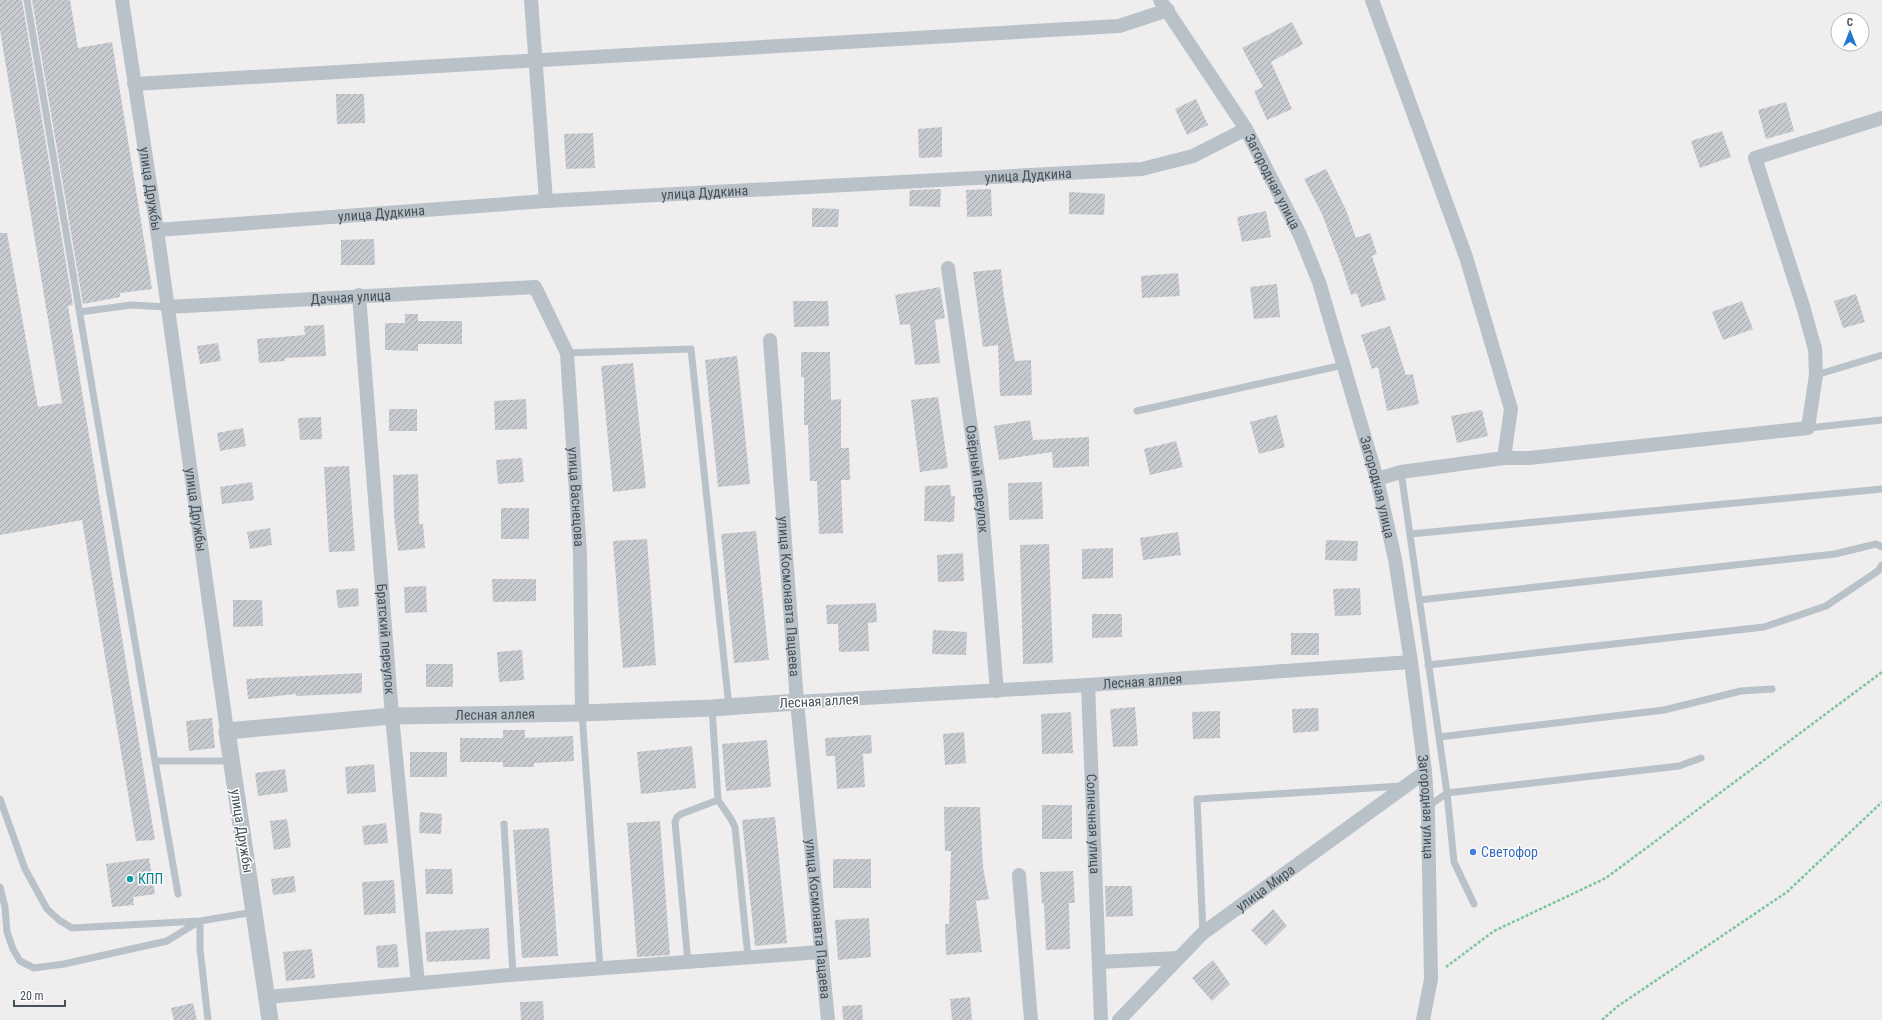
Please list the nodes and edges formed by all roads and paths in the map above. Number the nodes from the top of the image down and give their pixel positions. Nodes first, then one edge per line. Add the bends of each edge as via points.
1 (27, 0) edge
2 (122, 0) edge
3 (531, 0) edge
4 (1372, 0) edge
5 (1164, 5) edge
6 (536, 60) junction
7 (134, 84) junction
8 (1882, 118) edge
9 (1246, 129) junction
10 (546, 201) junction
11 (157, 230) junction
12 (948, 268) dead end
13 (535, 287) joint
14 (359, 295) junction
15 (167, 307) junction
16 (80, 312) junction
17 (770, 340) dead end
18 (567, 353) junction
19 (1882, 355) edge
20 (1343, 365) junction
21 (1816, 375) junction
22 (1137, 411) dead end
23 (1882, 420) edge
24 (1808, 428) junction
25 (1504, 458) junction
26 (1401, 472) junction
27 (1377, 479) junction
28 (1882, 488) edge
29 (1410, 534) junction
30 (1882, 547) edge
31 (1882, 565) edge
32 (1419, 600) junction
33 (1411, 662) junction
34 (1428, 665) junction
35 (1882, 672) edge
36 (1088, 685) junction
37 (1772, 689) dead end
38 (997, 691) junction
39 (797, 702) junction
40 (720, 708) junction
41 (582, 713) junction
42 (392, 716) junction
43 (227, 731) junction
44 (1439, 736) junction
45 (1701, 758) dead end
46 (155, 761) junction
47 (231, 761) junction
48 (1425, 772) junction
49 (1404, 786) junction
50 (1447, 793) junction
51 (0, 799) edge
52 (718, 800) junction
53 (1882, 802) edge
54 (1428, 813) junction
55 (504, 824) dead end
56 (1018, 875) dead end
57 (0, 888) edge
58 (178, 894) dead end
59 (1474, 904) dead end
60 (254, 912) junction
61 (200, 921) junction
62 (1203, 933) junction
63 (821, 952) junction
64 (748, 957) junction
65 (1178, 958) junction
66 (688, 962) junction
67 (1099, 962) junction
68 (600, 968) junction
69 (513, 975) junction
70 (1431, 979) junction
71 (418, 983) junction
72 (267, 997) junction
73 (208, 1020) edge
74 (270, 1020) edge
75 (828, 1020) edge
76 (1031, 1020) edge
77 (1102, 1020) edge
78 (1119, 1020) edge
79 (1423, 1020) edge
80 (1602, 1020) edge

1 - 16 lane
2 - 7 street, улица Дружбы
3 - 6 street
4 - 25 street via 1466,257 1511,409
5 - 6 street via 1119,26
5 - 9 street, Загородная улица
6 - 7 street
6 - 10 street
7 - 11 street, улица Дружбы
8 - 21 street via 1755,158 1803,306 1815,349
9 - 10 street, улица Дудкина via 1193,156 1142,169
9 - 20 street, Загородная улица via 1300,235 1319,282
10 - 11 street, улица Дудкина
11 - 15 street, улица Дружбы
12 - 38 street, Озёрный переулок via 981,497
13 - 14 street, Дачная улица
13 - 18 street, улица Васнецова
14 - 15 street, Дачная улица
14 - 42 street, Братский переулок
15 - 16 lane via 131,305
15 - 43 street, улица Дружбы
16 - 46 lane
17 - 39 street, улица Космонавта Пацаева
18 - 40 lane via 691,349
18 - 41 street, улица Васнецова via 580,554
19 - 21 lane
20 - 22 lane
20 - 27 street, Загородная улица
21 - 24 street
23 - 24 lane
24 - 25 street via 1529,458
25 - 26 street
26 - 27 street
26 - 29 lane
27 - 33 street, Загородная улица via 1396,559
28 - 29 lane
29 - 32 lane
30 - 32 lane via 1876,544 1835,554
31 - 34 lane via 1878,571 1826,606 1764,627
32 - 34 lane
33 - 36 street, Лесная аллея
33 - 48 street, Загородная улица
34 - 44 lane
35 - 70 path via 1606,878 1494,931
36 - 38 street, Лесная аллея
36 - 67 street, Солнечная улица
37 - 44 lane via 1741,691 1664,710
38 - 39 street, Лесная аллея
39 - 40 street, Лесная аллея
39 - 63 street, улица Космонавта Пацаева
40 - 41 street, Лесная аллея
40 - 52 lane
41 - 42 street, Лесная аллея
41 - 68 lane
42 - 43 street, Лесная аллея
42 - 71 street, Братский переулок
43 - 47 street, улица Дружбы
44 - 50 lane
45 - 50 lane via 1679,766
46 - 47 lane
46 - 58 lane
47 - 60 street, улица Дружбы
48 - 49 street, улица Мира
48 - 54 street, Загородная улица
49 - 62 street, улица Мира
49 - 62 lane via 1197,799
50 - 54 lane via 1433,803
50 - 59 lane via 1454,862
51 - 61 lane via 25,870 39,896 47,909 72,928
52 - 64 lane via 734,827
52 - 66 lane via 681,814 675,822
53 - 80 path via 1787,892 1618,1006
54 - 70 street, Загородная улица
55 - 69 lane
56 - 76 street
57 - 61 lane via 7,932 13,949 20,961 34,968 64,964 167,941
60 - 61 lane
60 - 72 street, улица Дружбы
61 - 73 lane via 200,949
62 - 65 street, улица Мира
63 - 64 street
63 - 75 street, улица Космонавта Пацаева
64 - 66 street
65 - 67 street
65 - 78 street, улица Мира
66 - 68 street
67 - 77 street, Солнечная улица
68 - 69 street
69 - 71 street
70 - 79 street, Загородная улица
71 - 72 street
72 - 74 street, улица Дружбы

